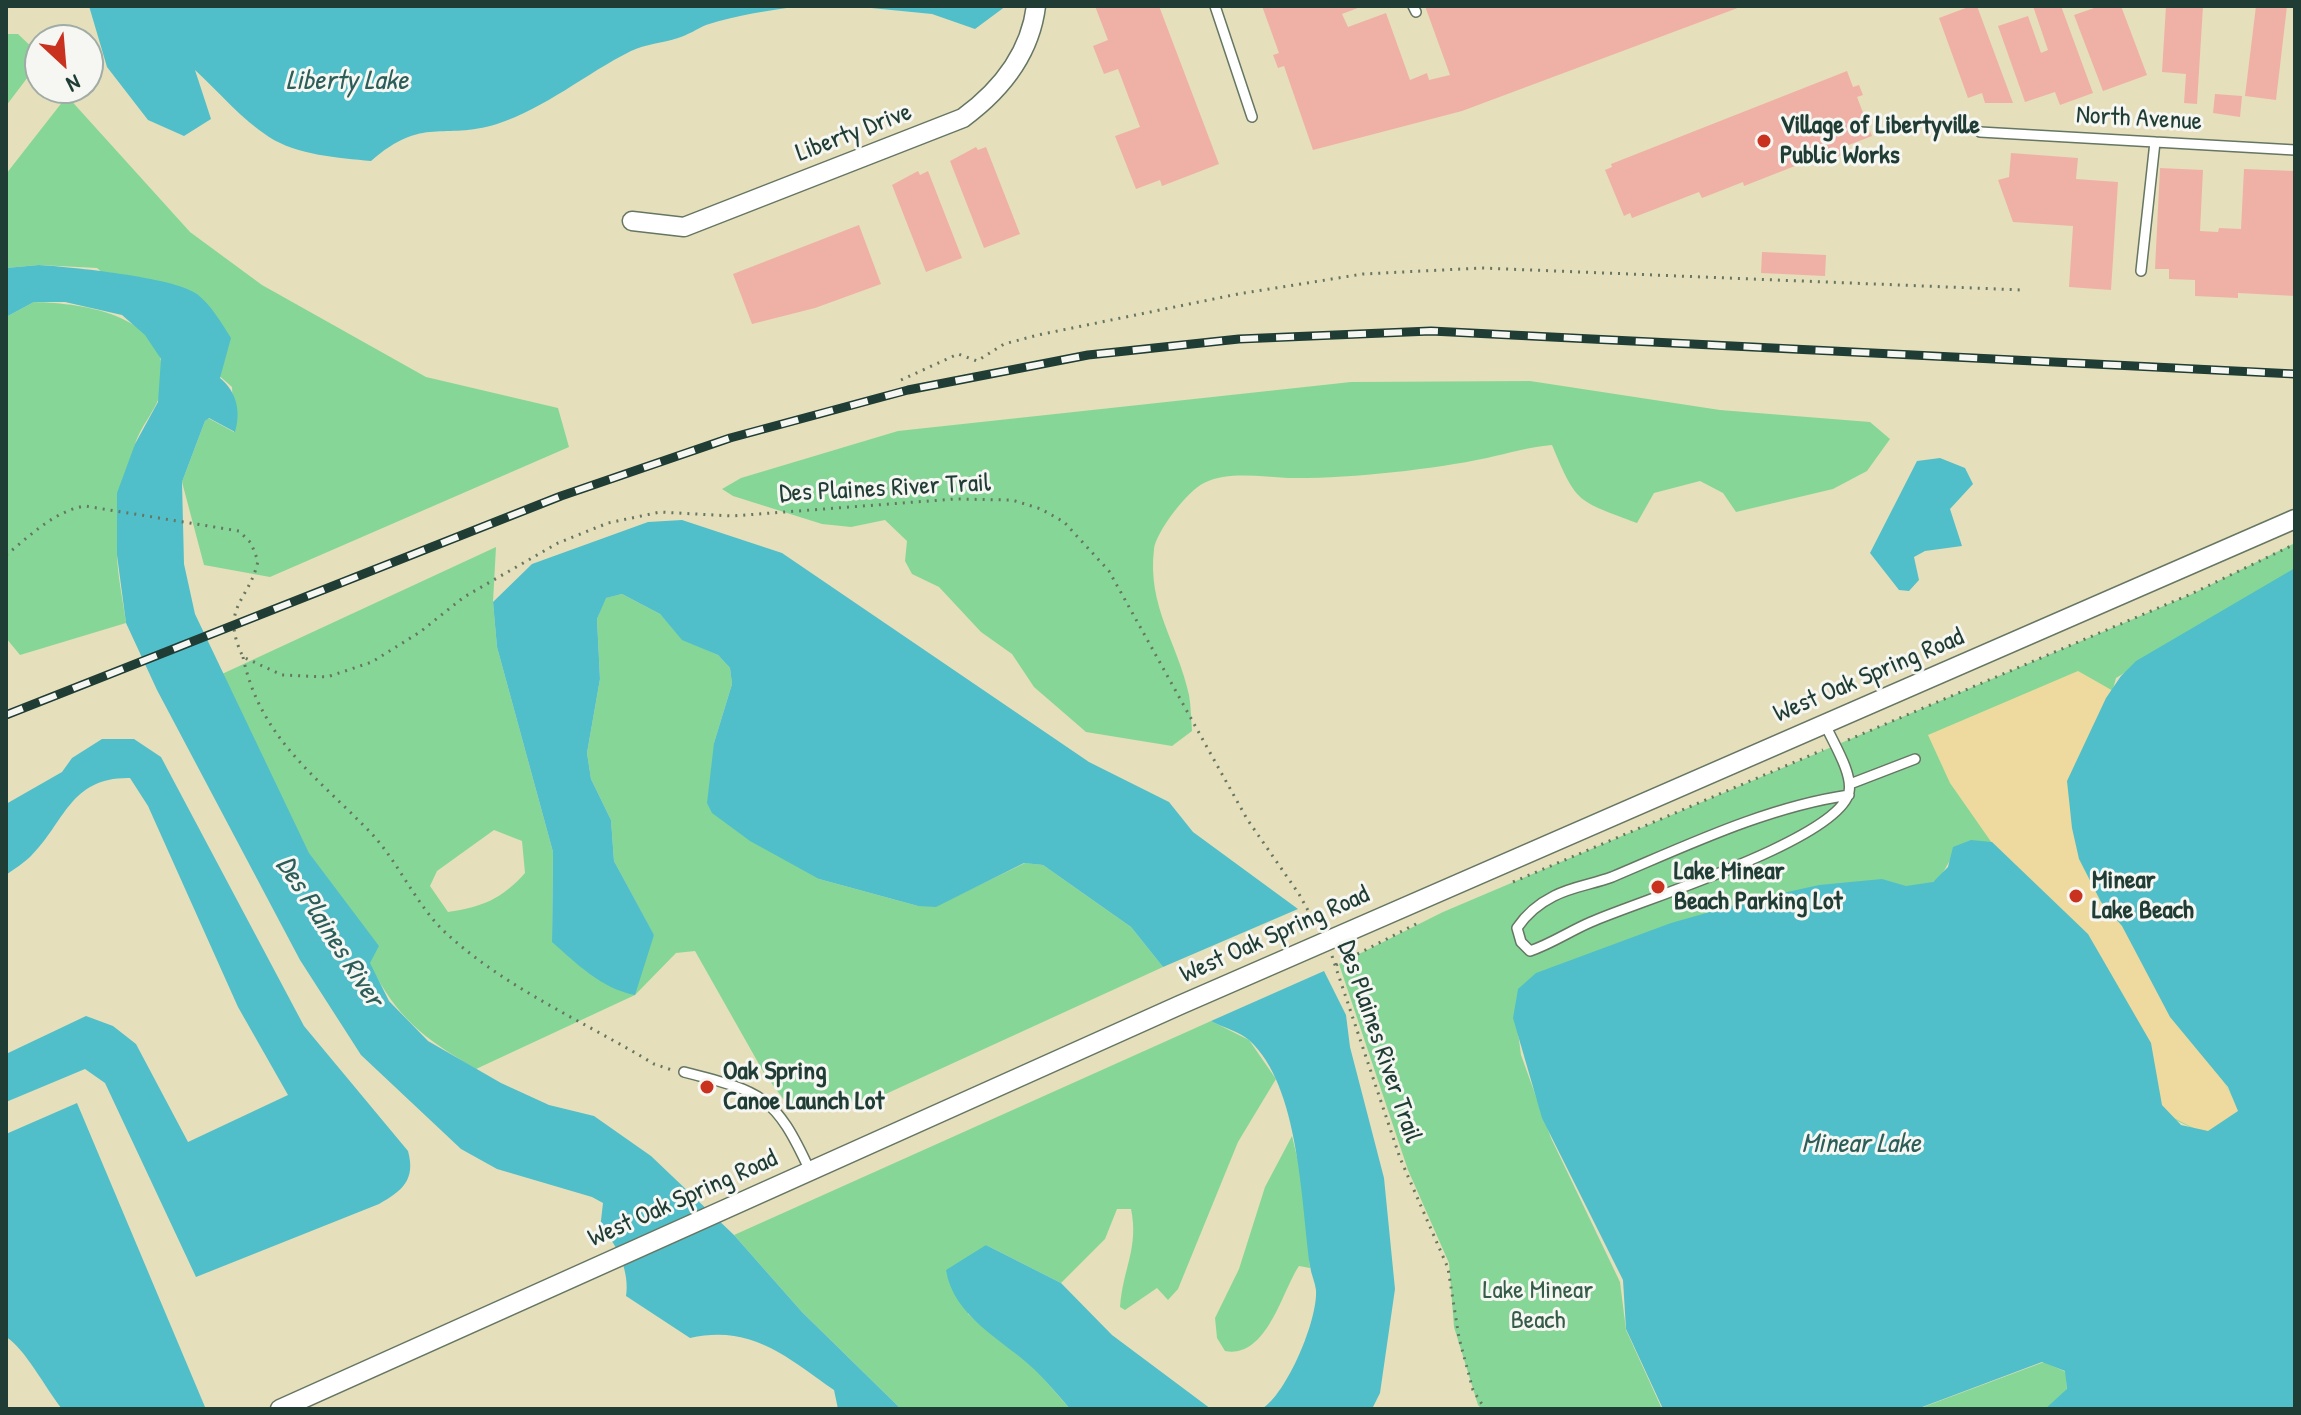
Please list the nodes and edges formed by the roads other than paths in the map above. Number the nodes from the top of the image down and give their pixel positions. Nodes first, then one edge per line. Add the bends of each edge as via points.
1 (1036, 6) edge
2 (1215, 6) edge
3 (1252, 117) dead end
4 (1980, 132) dead end
5 (2155, 142) junction
6 (2295, 150) edge
7 (632, 221) dead end
8 (2141, 271) dead end
9 (2295, 519) edge
10 (1825, 724) junction
11 (1915, 759) dead end
12 (1850, 784) junction
13 (1849, 795) junction
14 (684, 1072) road end
15 (810, 1171) junction
16 (280, 1409) edge

1 - 7 street, Liberty Drive via 1023,50 1008,77 963,118 684,227
2 - 3 lane
4 - 5 lane, North Avenue
5 - 6 lane, North Avenue
5 - 8 lane
9 - 10 street, West Oak Spring Road
10 - 12 lane
10 - 15 street, West Oak Spring Road
11 - 12 lane
12 - 13 lane
13 - 13 lane via 1832,818 1766,854 1530,951 1521,942 1517,928 1528,912 1556,895 1767,815
14 - 15 lane via 740,1086 769,1101
15 - 16 street, West Oak Spring Road

